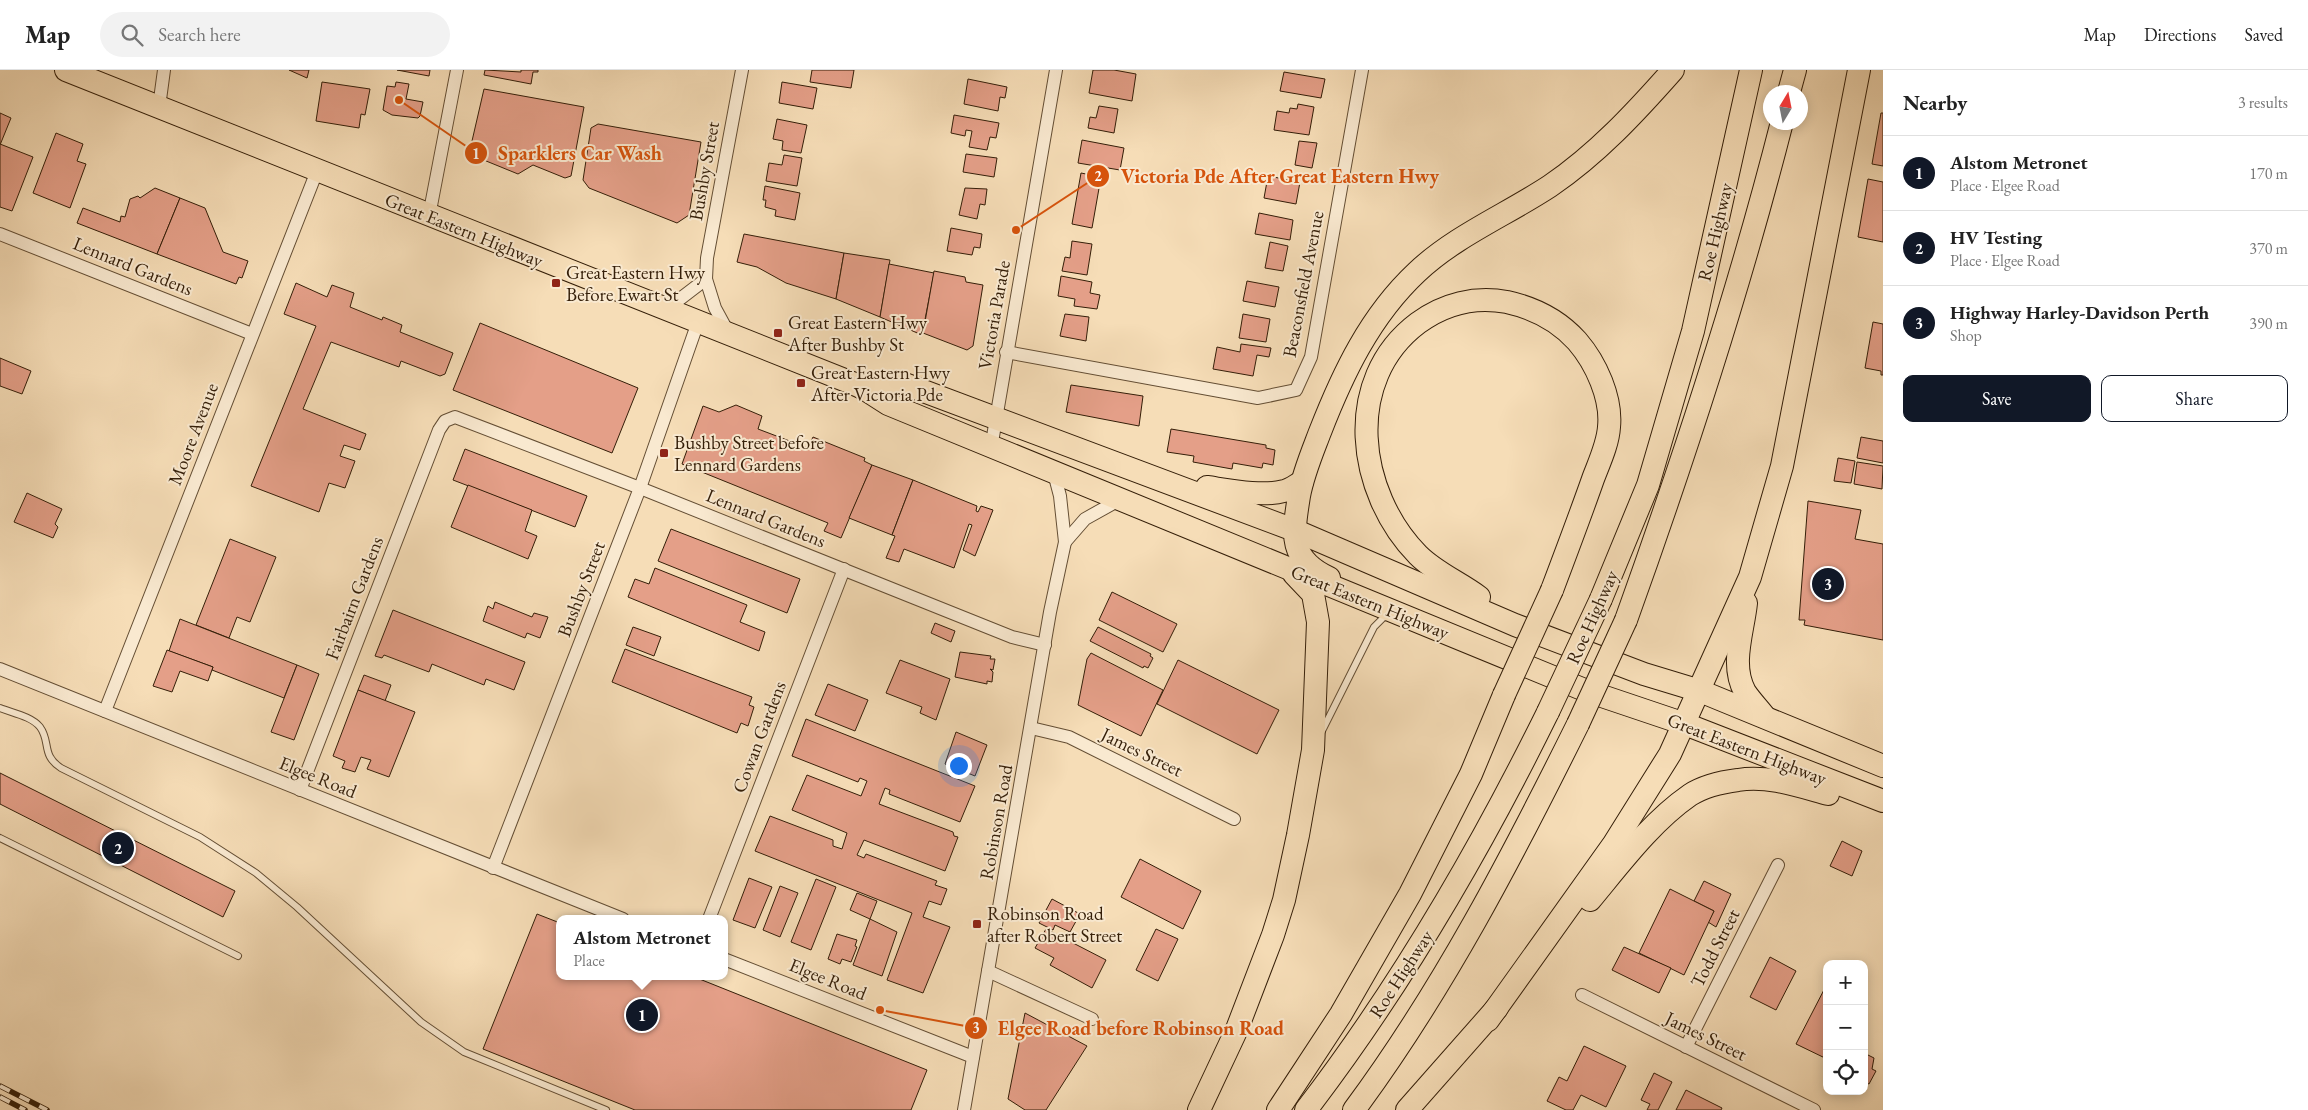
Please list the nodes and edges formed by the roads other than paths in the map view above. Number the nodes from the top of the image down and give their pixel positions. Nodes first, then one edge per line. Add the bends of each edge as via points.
1 (66, 70) edge
2 (164, 70) edge
3 (457, 70) edge
4 (742, 70) edge
5 (1056, 70) edge
6 (1362, 70) edge
7 (1672, 70) edge
8 (1751, 70) edge
9 (1795, 70) edge
10 (1859, 70) edge
11 (1791, 85) edge
12 (159, 107) junction
13 (1780, 130) edge
14 (317, 171) junction
15 (429, 216) junction
16 (0, 234) edge
17 (706, 279) junction
18 (655, 305) junction
19 (698, 322) junction
20 (252, 334) junction
21 (730, 335) junction
22 (1006, 352) junction
23 (863, 388) junction
24 (997, 419) junction
25 (445, 421) joint
26 (991, 448) junction
27 (1129, 467) junction
28 (1054, 473) junction
29 (1302, 482) junction
30 (640, 488) junction
31 (1119, 500) junction
32 (1294, 530) junction
33 (1065, 542) junction
34 (844, 570) junction
35 (1290, 571) junction
36 (1750, 577) junction
37 (1342, 591) junction
38 (1400, 613) junction
39 (1515, 625) junction
40 (1046, 644) junction
41 (0, 669) edge
42 (1700, 691) junction
43 (0, 708) edge
44 (105, 711) junction
45 (1768, 719) junction
46 (1685, 724) junction
47 (1031, 728) junction
48 (1313, 750) junction
49 (1883, 766) edge
50 (300, 790) junction
51 (1874, 797) edge
52 (1234, 819) dead end
53 (0, 838) edge
54 (1778, 864) dead end
55 (493, 868) junction
56 (613, 915) edge
57 (711, 915) edge
58 (238, 956) dead end
59 (728, 961) edge
60 (988, 971) junction
61 (1582, 995) dead end
62 (1092, 1019) dead end
63 (1488, 1020) junction
64 (1686, 1047) junction
65 (973, 1057) junction
66 (606, 1110) edge
67 (964, 1110) edge
68 (1199, 1110) edge
69 (1278, 1110) edge
70 (1306, 1110) edge
71 (1354, 1110) edge
72 (1407, 1110) edge
73 (1814, 1110) edge

1 - 12 highway, Great Eastern Highway
2 - 12 street
3 - 15 street
4 - 17 street, Bushby Street via 707,258
5 - 22 street, Victoria Parade
6 - 22 street, Beaconsfield Avenue via 1311,358 1296,390 1258,398
7 - 29 highway via 1635,113 1595,151 1550,186 1470,232 1411,278 1364,336 1340,380
8 - 70 highway, Roe Highway, bridge via 1693,331 1648,485 1601,599 1491,824 1430,930 1386,1000
9 - 11 highway
10 - 36 highway via 1782,466
12 - 14 highway, Great Eastern Highway
13 - 71 highway, Roe Highway, bridge via 1731,304 1667,506 1626,620 1519,842 1460,946
14 - 15 highway, Great Eastern Highway
14 - 20 street, Moore Avenue
15 - 18 highway, Great Eastern Highway
16 - 20 street, Lennard Gardens
17 - 18 street via 676,302
17 - 21 street, Bushby Street via 715,308
18 - 19 highway, Great Eastern Highway
19 - 21 highway, Great Eastern Highway
19 - 30 street, Bushby Street
20 - 44 street, Moore Avenue
21 - 23 highway, Great Eastern Highway
22 - 24 street, Victoria Parade
23 - 24 highway, Great Eastern Highway via 902,383
23 - 26 highway, Great Eastern Highway via 888,404
24 - 26 street, Victoria Parade
24 - 27 highway, Great Eastern Highway
25 - 30 street, Lennard Gardens via 455,417 466,420
25 - 50 street, Fairbairn Gardens
26 - 28 highway, Great Eastern Highway
27 - 29 highway via 1191,484 1235,491 1284,491
27 - 32 highway, Great Eastern Highway
28 - 31 highway, Great Eastern Highway
28 - 33 street, Robinson Road
29 - 32 highway
30 - 34 street, Lennard Gardens
30 - 55 street, Bushby Street
31 - 33 street via 1085,519
31 - 35 highway, Great Eastern Highway
32 - 37 highway via 1296,548 1305,561 1334,580
32 - 39 highway, Great Eastern Highway
33 - 40 street, Robinson Road
34 - 40 street, Lennard Gardens via 1012,636
34 - 57 street, Cowan Gardens
35 - 37 highway, Great Eastern Highway
35 - 48 highway via 1313,594 1316,608
36 - 42 highway
36 - 45 highway via 1738,673 1748,697
37 - 38 highway, Great Eastern Highway
38 - 46 highway, Great Eastern Highway via 1587,691
38 - 48 lane via 1383,618 1374,627
39 - 42 highway, Great Eastern Highway via 1644,674
39 - 69 highway, bridge via 1473,592 1433,568 1394,525 1384,508 1372,473 1366,442 1369,396 1400,338 1438,311 1467,302 1484,300 1519,305 1538,312 1572,335 1586,352 1602,383 1610,428 1552,590 1471,774 1410,894 1341,1014
40 - 47 street, Robinson Road
41 - 44 street, Elgee Road
42 - 45 highway, Great Eastern Highway
42 - 46 highway
43 - 66 lane via 29,719 40,727 54,764 200,837 256,873 442,1038 464,1052
44 - 50 street, Elgee Road
45 - 49 highway, Great Eastern Highway
46 - 51 highway, Great Eastern Highway
46 - 63 highway via 1613,845
47 - 52 street, James Street via 1070,737
47 - 60 street, Robinson Road
48 - 68 highway via 1298,835 1273,936 1237,1029
50 - 55 street, Elgee Road
51 - 63 highway via 1828,794 1787,783 1739,780 1715,784 1691,794 1643,839
53 - 58 lane
54 - 64 street, Todd Street
55 - 56 street, Elgee Road
59 - 65 street, Elgee Road
60 - 62 street
60 - 65 street, Robinson Road
61 - 64 street, James Street
63 - 72 highway
64 - 73 street, James Street
65 - 67 street, Robinson Road

